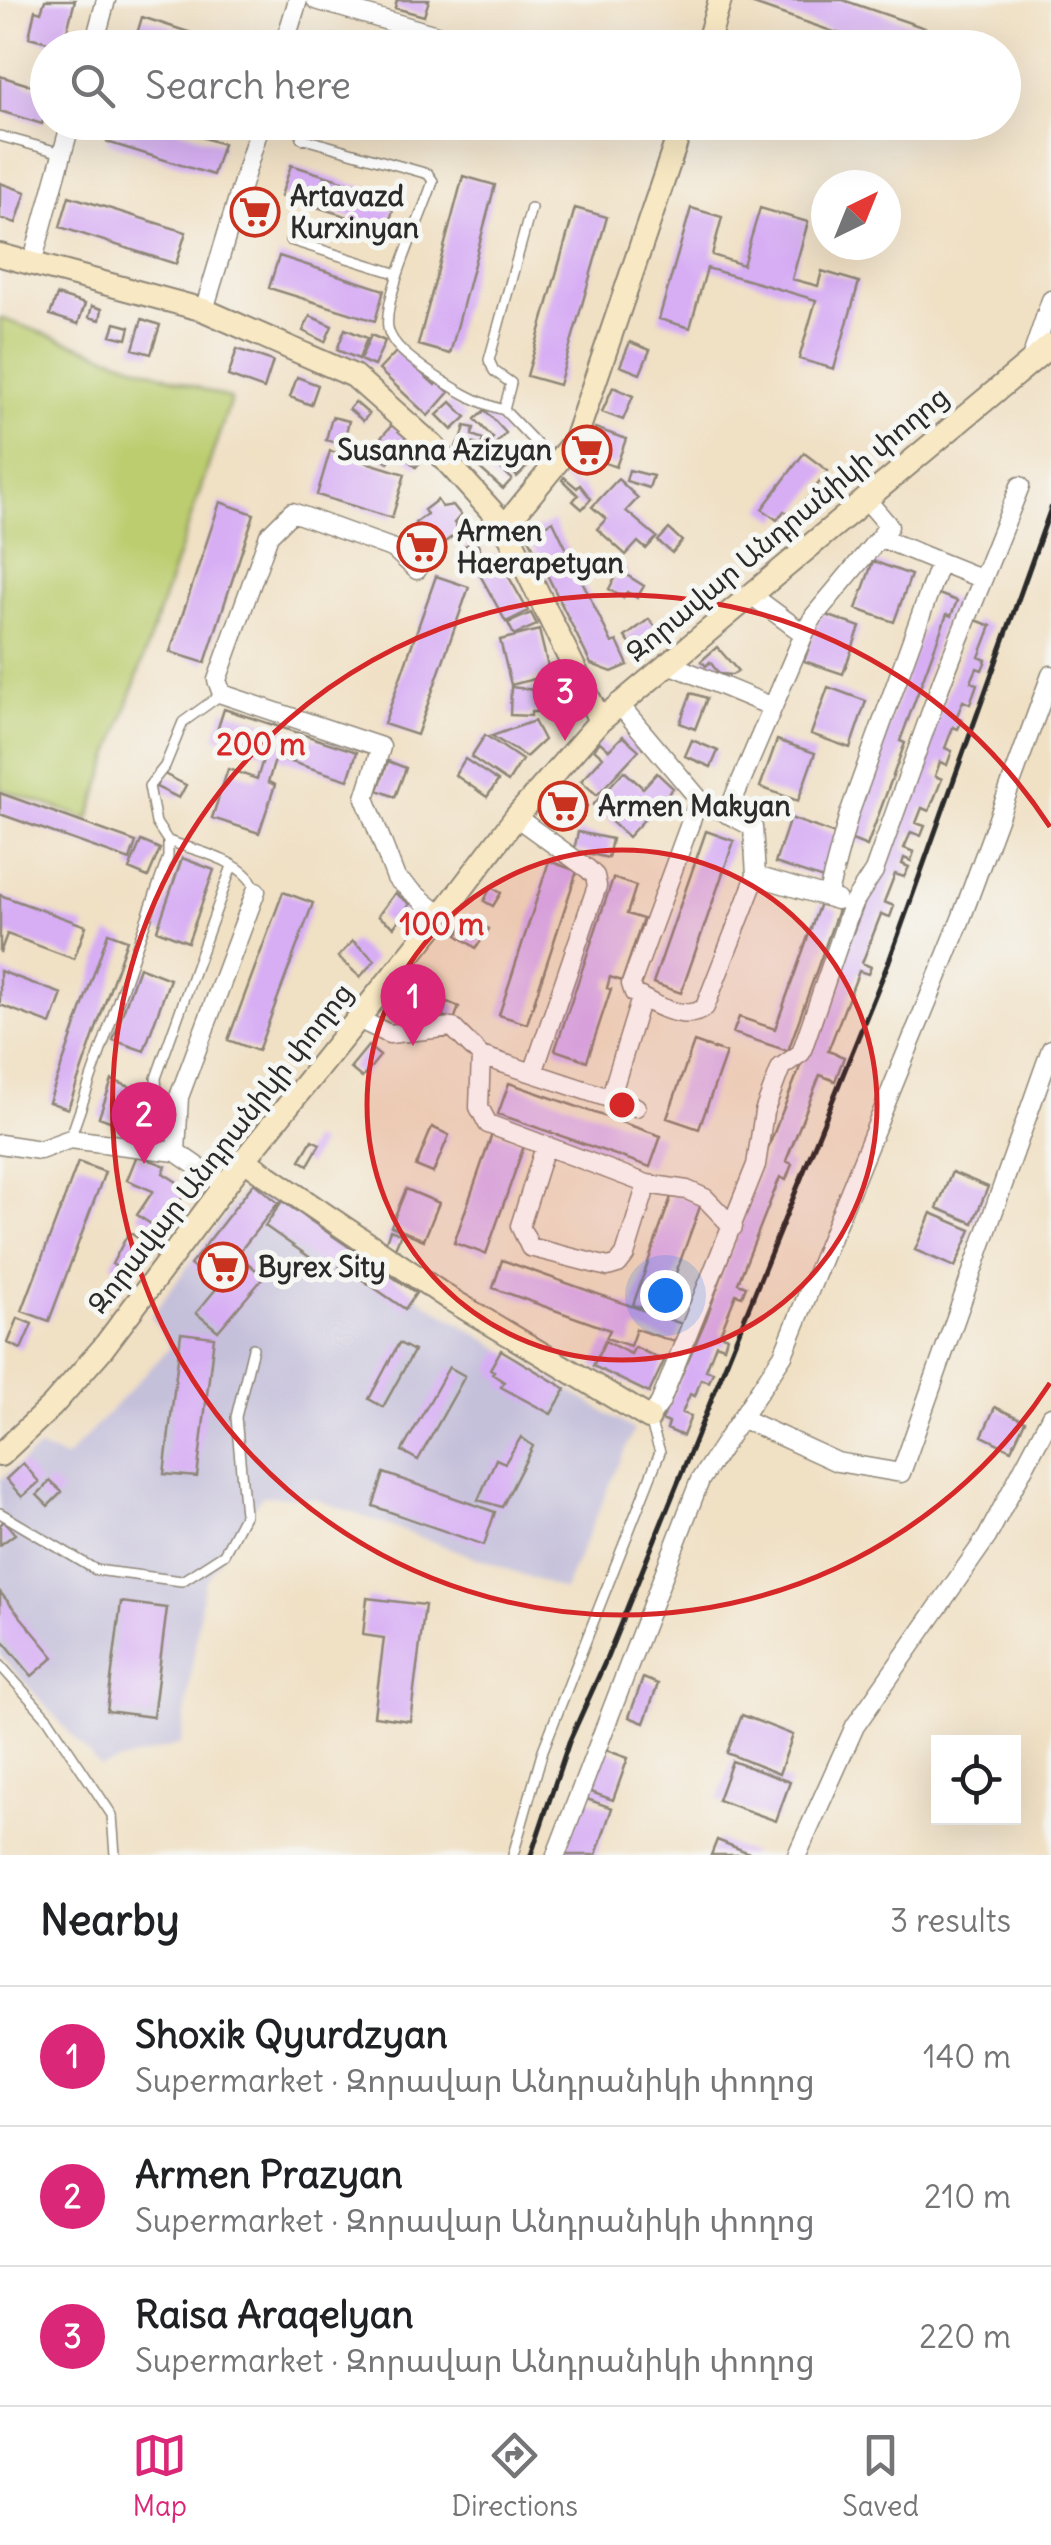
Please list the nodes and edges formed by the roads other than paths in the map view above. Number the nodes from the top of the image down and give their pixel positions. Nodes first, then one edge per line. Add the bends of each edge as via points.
1 (106, 0) edge
2 (298, 0) edge
3 (316, 0) edge
4 (720, 0) edge
5 (97, 30) edge
6 (289, 30) edge
7 (419, 30) edge
8 (711, 30) edge
9 (0, 136) edge
10 (66, 140) edge
11 (255, 140) edge
12 (308, 140) edge
13 (677, 140) edge
14 (62, 153) junction
15 (531, 208) dead end
16 (290, 240) dead end
17 (0, 254) edge
18 (32, 263) junction
19 (398, 274) junction
20 (1051, 300) edge
21 (204, 310) junction
22 (1051, 345) edge
23 (1030, 362) junction
24 (504, 410) junction
25 (556, 465) junction
26 (1020, 486) dead end
27 (865, 498) junction
28 (505, 526) junction
29 (882, 538) junction
30 (940, 562) junction
31 (417, 570) dead end
32 (982, 579) junction
33 (750, 594) junction
34 (804, 634) junction
35 (666, 662) junction
36 (1051, 674) edge
37 (222, 694) junction
38 (618, 703) junction
39 (773, 706) junction
40 (600, 720) junction
41 (698, 799) junction
42 (726, 814) junction
43 (516, 817) junction
44 (168, 841) junction
45 (232, 866) junction
46 (756, 876) junction
47 (256, 891) joint
48 (827, 897) junction
49 (852, 904) junction
50 (442, 916) junction
51 (640, 998) junction
52 (358, 1019) junction
53 (1051, 1048) edge
54 (481, 1056) junction
55 (533, 1074) junction
56 (610, 1099) junction
57 (636, 1107) dead end
58 (178, 1118) junction
59 (70, 1139) junction
60 (0, 1144) edge
61 (545, 1146) junction
62 (176, 1152) junction
63 (244, 1160) junction
64 (647, 1184) junction
65 (224, 1186) junction
66 (733, 1227) junction
67 (253, 1348) dead end
68 (1051, 1416) edge
69 (649, 1418) junction
70 (742, 1418) junction
71 (0, 1454) edge
72 (0, 1513) edge
73 (0, 1665) edge
74 (115, 1855) edge
75 (513, 1855) edge
76 (556, 1855) edge
77 (797, 1855) edge

1 - 5 street
2 - 6 street
3 - 7 street
4 - 8 street
9 - 14 lane
10 - 14 street
11 - 21 street
12 - 19 lane via 428,174 433,181
13 - 25 street via 575,440
14 - 18 street
15 - 24 lane via 488,360 511,383
16 - 19 lane
17 - 18 street
18 - 21 street
19 - 24 lane via 388,326 392,338 441,380
20 - 23 street
21 - 28 street via 354,376 433,446
22 - 23 street, Զորավար Անդրանիկի փողոց
23 - 27 street, Զորավար Անդրանիկի փողոց
24 - 25 lane
25 - 28 street
26 - 32 street
27 - 29 street via 888,523
27 - 33 street, Զորավար Անդրանիկի փողոց
28 - 40 street
29 - 30 street
29 - 34 street
30 - 32 street
30 - 48 street via 849,814
31 - 37 street via 394,550 292,512 269,535 217,680
32 - 49 street via 874,871
33 - 34 street
33 - 35 street, Զորավար Անդրանիկի փողոց
34 - 39 street
35 - 38 street, Զորավար Անդրանիկի փողոց
35 - 39 street
36 - 70 street via 961,919 782,1356
37 - 44 lane via 184,722 166,766 149,786 156,822
37 - 50 street via 380,747 365,798 396,878
38 - 40 street, Զորավար Անդրանիկի փողոց
38 - 41 street
39 - 42 street
40 - 43 street, Զորավար Անդրանիկի փողոց
41 - 42 street
41 - 51 street via 631,984
42 - 46 street via 752,827
43 - 50 street, Զորավար Անդրանիկի փողոց
43 - 55 street via 588,869 598,886
44 - 45 lane
44 - 59 lane
45 - 47 lane
45 - 58 lane via 156,1078 157,1093
46 - 48 street
46 - 51 street via 705,1007 686,1015
47 - 58 street via 178,1096
48 - 49 street
49 - 66 street via 801,1053 781,1067
50 - 52 street, Զորավար Անդրանիկի փողոց
51 - 56 street
52 - 54 street via 388,1034 452,1027
52 - 63 street, Զորավար Անդրանիկի փողոց
53 - 70 street via 901,1474 838,1462
54 - 55 street
54 - 61 street via 482,1116
55 - 56 street
56 - 57 street
58 - 62 street
59 - 60 street via 40,1150
59 - 62 street
61 - 64 street
61 - 64 street via 520,1226 530,1246 618,1264
62 - 65 street
63 - 65 street, Զորավար Անդրանիկի փողոց
63 - 69 street via 448,1298
64 - 66 street via 706,1198
65 - 71 street, Զորավար Անդրանիկի փողոց via 102,1348
66 - 69 street
67 - 72 lane via 236,1417 244,1514 224,1554 182,1581 96,1570
68 - 77 street via 987,1537 855,1726
69 - 75 lane via 660,1452 543,1750
70 - 76 street via 700,1480
73 - 74 lane via 48,1720 112,1815

